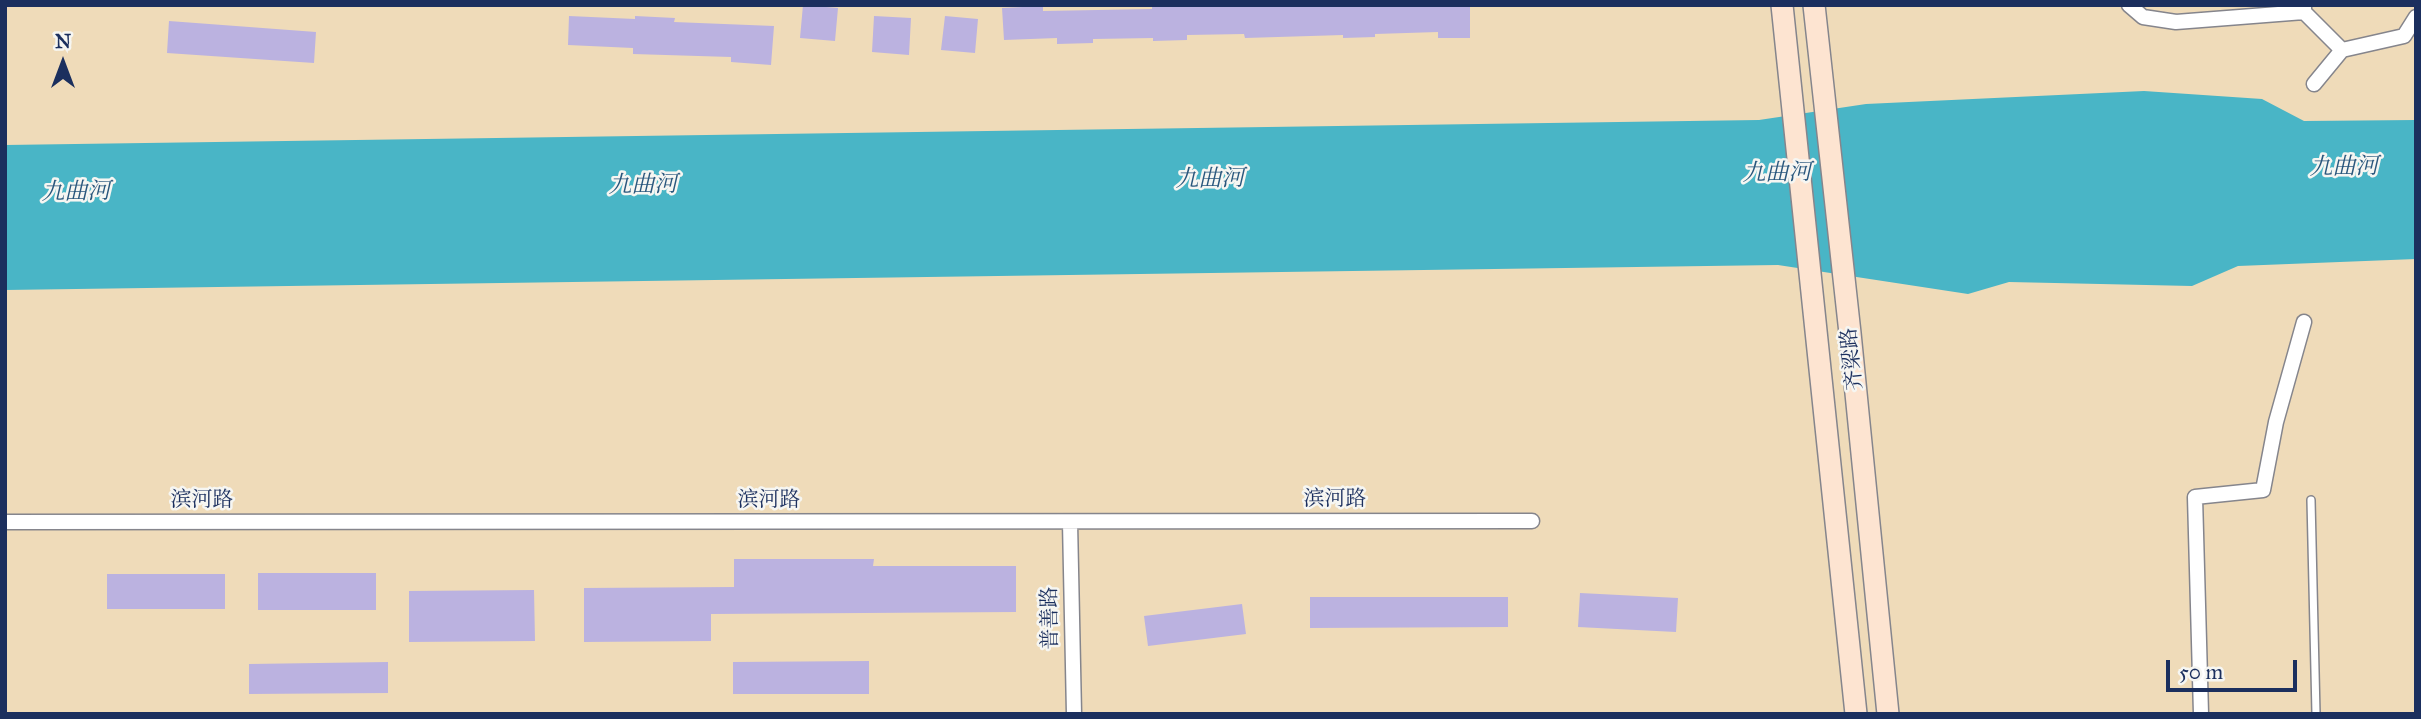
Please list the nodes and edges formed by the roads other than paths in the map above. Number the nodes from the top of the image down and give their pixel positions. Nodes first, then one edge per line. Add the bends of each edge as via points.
1 (1782, 5) edge
2 (1814, 5) edge
3 (2129, 5) edge
4 (2304, 9) edge
5 (2416, 17) edge
6 (2342, 50) junction
7 (2314, 84) dead end
8 (2304, 322) dead end
9 (2311, 500) dead end
10 (1532, 521) dead end
11 (5, 522) edge
12 (1070, 522) junction
13 (1074, 714) edge
14 (1856, 714) edge
15 (1888, 714) edge
16 (2201, 714) edge
17 (2316, 714) edge

1 - 14 main road, 齐梁路
2 - 15 main road, 齐梁路
3 - 4 street via 2143,17 2176,22
4 - 6 street
5 - 6 street via 2404,36
6 - 7 street
8 - 16 street via 2263,490 2195,497
9 - 17 lane
10 - 12 street, 滨河路
11 - 12 street, 滨河路
12 - 13 street, 普善路

